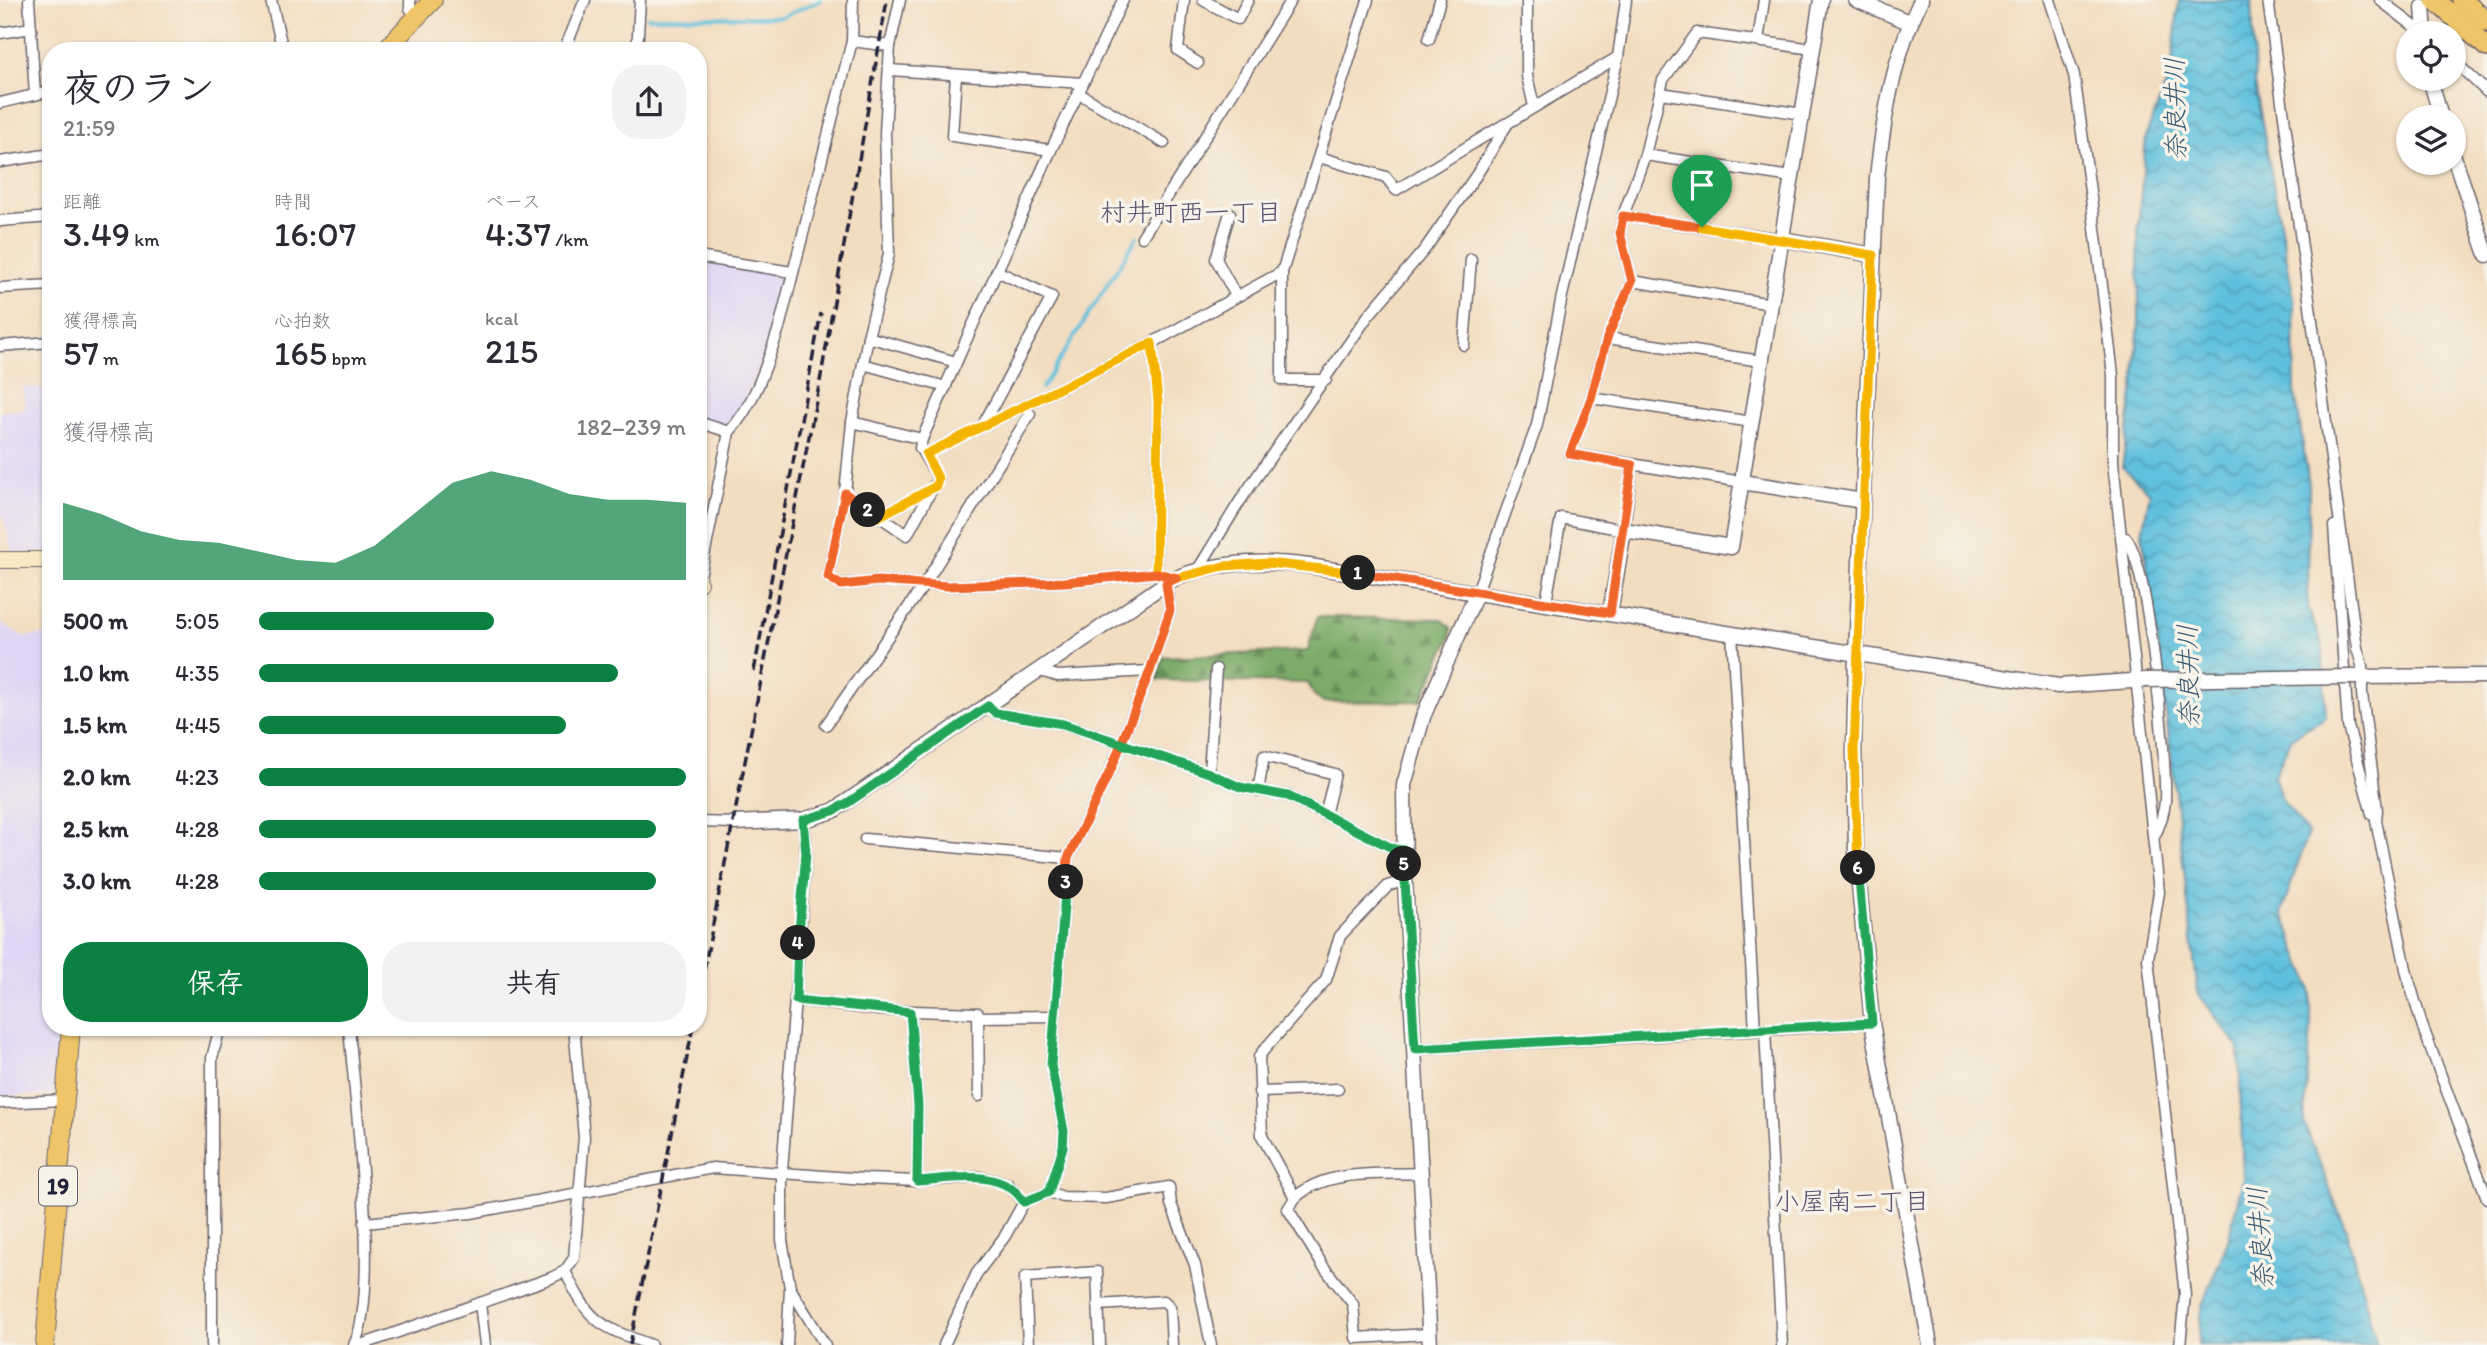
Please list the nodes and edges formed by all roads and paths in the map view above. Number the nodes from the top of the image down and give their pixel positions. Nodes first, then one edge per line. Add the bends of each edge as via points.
1 (29, 0) edge
2 (271, 0) edge
3 (433, 0) edge
4 (584, 0) edge
5 (640, 0) edge
6 (853, 0) edge
7 (900, 0) edge
8 (1123, 0) edge
9 (1184, 0) edge
10 (1203, 0) edge
11 (1248, 0) edge
12 (1292, 0) edge
13 (1368, 0) edge
14 (1440, 0) edge
15 (1527, 0) edge
16 (1626, 0) edge
17 (1764, 0) edge
18 (1821, 0) edge
19 (1856, 0) edge
20 (1922, 0) edge
21 (2050, 0) edge
22 (2268, 0) edge
23 (2380, 0) edge
24 (2462, 0) edge
25 (2429, 4) edge
26 (413, 9) edge
27 (2408, 21) edge
28 (2487, 22) edge
29 (1911, 23) junction
30 (31, 28) junction
31 (0, 33) edge
32 (1429, 39) dead end
33 (852, 41) junction
34 (1758, 41) junction
35 (281, 42) edge
36 (390, 42) edge
37 (568, 42) edge
38 (638, 42) edge
39 (890, 46) junction
40 (2487, 47) edge
41 (1813, 49) junction
42 (1619, 57) junction
43 (1198, 63) dead end
44 (890, 70) junction
45 (2466, 73) edge
46 (956, 75) junction
47 (1081, 88) junction
48 (42, 93) edge
49 (1660, 93) junction
50 (2487, 93) edge
51 (35, 94) junction
52 (0, 103) edge
53 (1534, 106) junction
54 (1803, 114) junction
55 (1508, 122) junction
56 (1164, 143) dead end
57 (1051, 150) junction
58 (42, 155) edge
59 (1645, 155) junction
60 (1319, 157) junction
61 (0, 162) edge
62 (2460, 175) edge
63 (1791, 177) junction
64 (1230, 213) dead end
65 (1623, 216) junction
66 (42, 218) edge
67 (0, 221) edge
68 (1142, 237) dead end
69 (1782, 239) junction
70 (1873, 255) junction
71 (2487, 255) edge
72 (707, 258) edge
73 (1471, 259) dead end
74 (997, 271) junction
75 (792, 272) junction
76 (1282, 272) junction
77 (1632, 281) junction
78 (42, 286) edge
79 (0, 288) edge
80 (1236, 296) junction
81 (1771, 304) junction
82 (868, 337) junction
83 (1607, 338) junction
84 (42, 343) edge
85 (1152, 343) junction
86 (1464, 345) dead end
87 (0, 346) edge
88 (1761, 361) junction
89 (956, 362) junction
90 (863, 364) junction
91 (1326, 380) junction
92 (946, 387) junction
93 (1591, 398) junction
94 (1030, 414) dead end
95 (852, 422) junction
96 (1752, 422) junction
97 (984, 423) junction
98 (707, 425) edge
99 (729, 432) junction
100 (922, 439) junction
101 (926, 454) junction
102 (1632, 465) junction
103 (1742, 482) junction
104 (936, 486) junction
105 (845, 493) junction
106 (1863, 500) junction
107 (2336, 503) junction
108 (878, 517) junction
109 (1624, 530) junction
110 (2123, 535) junction
111 (707, 540) edge
112 (0, 560) edge
113 (42, 560) edge
114 (1197, 571) junction
115 (1166, 578) junction
116 (924, 585) junction
117 (1477, 592) junction
118 (1546, 602) junction
119 (1610, 613) junction
120 (1732, 633) junction
121 (1856, 654) junction
122 (1216, 669) dead end
123 (1039, 671) junction
124 (1150, 671) junction
125 (2359, 673) junction
126 (2487, 676) edge
127 (2142, 680) junction
128 (988, 706) junction
129 (826, 725) dead end
130 (1122, 744) junction
131 (1209, 773) junction
132 (1258, 791) junction
133 (1325, 815) junction
134 (803, 820) junction
135 (707, 821) edge
136 (2376, 821) junction
137 (734, 822) joint
138 (2154, 837) junction
139 (865, 839) dead end
140 (1404, 850) junction
141 (1068, 858) junction
142 (1405, 880) junction
143 (796, 1000) junction
144 (910, 1012) junction
145 (1055, 1016) junction
146 (978, 1017) junction
147 (1872, 1023) junction
148 (1760, 1030) junction
149 (70, 1036) edge
150 (218, 1036) edge
151 (350, 1036) edge
152 (575, 1036) edge
153 (1415, 1049) junction
154 (1338, 1089) dead end
155 (1259, 1092) junction
156 (979, 1096) dead end
157 (65, 1100) junction
158 (0, 1103) edge
159 (782, 1171) junction
160 (1422, 1173) junction
161 (917, 1181) junction
162 (1049, 1192) junction
163 (579, 1193) junction
164 (1295, 1198) junction
165 (2487, 1198) edge
166 (1024, 1202) junction
167 (364, 1223) junction
168 (565, 1271) junction
169 (790, 1288) junction
170 (480, 1303) junction
171 (1098, 1305) junction
172 (1430, 1340) edge
173 (45, 1345) edge
174 (212, 1345) edge
175 (354, 1345) edge
176 (485, 1345) edge
177 (651, 1345) edge
178 (787, 1345) edge
179 (825, 1345) edge
180 (944, 1345) edge
181 (1028, 1345) edge
182 (1100, 1345) edge
183 (1172, 1345) edge
184 (1211, 1345) edge
185 (1782, 1345) edge
186 (1930, 1345) edge
187 (2180, 1345) edge

1 - 30 street
2 - 35 street
3 - 26 highway
4 - 37 street
5 - 38 street
6 - 33 street
7 - 39 street
8 - 47 street
9 - 43 street via 1178,50
10 - 11 street via 1238,19
12 - 68 street
13 - 60 street
14 - 32 street
15 - 53 street via 1527,76
16 - 42 street
17 - 34 street
18 - 41 street
19 - 29 street
20 - 29 street
21 - 110 street via 2078,98 2113,375 2113,462
22 - 107 street
23 - 27 street
24 - 28 highway
25 - 40 highway
26 - 36 highway
29 - 70 street via 1885,114
30 - 31 street
30 - 51 street
33 - 39 street
33 - 75 street
34 - 41 street
34 - 49 street via 1697,33 1663,80
39 - 44 street
41 - 54 street
42 - 53 street
42 - 117 street via 1562,296 1537,425
44 - 46 street
44 - 82 street via 885,133 890,254
45 - 50 street
46 - 47 street
46 - 57 street via 952,136
47 - 56 street
47 - 57 street
48 - 51 street
49 - 54 street
49 - 59 street
51 - 52 street
53 - 55 street
54 - 63 street
55 - 60 street via 1396,190 1386,177
55 - 91 street via 1425,249 1368,316
57 - 74 street
58 - 61 street
59 - 63 street
59 - 65 street
60 - 76 street
62 - 71 street
63 - 69 street
64 - 80 street via 1216,259
65 - 69 street
65 - 77 street via 1620,233
66 - 67 street
69 - 70 street
69 - 81 street
70 - 106 street
72 - 75 street
73 - 86 street
74 - 89 street
74 - 97 street via 1052,297
75 - 99 street via 765,368
76 - 80 street
76 - 91 street via 1282,380
77 - 81 street
77 - 83 street
78 - 79 street
80 - 85 street
81 - 88 street
82 - 89 street
82 - 90 street
83 - 88 street
83 - 93 street
84 - 87 street
85 - 97 street
85 - 115 street
88 - 96 street
89 - 92 street
90 - 92 street
90 - 95 street
91 - 114 street via 1240,501
92 - 100 street
93 - 96 street
93 - 102 street via 1570,454
94 - 116 street
95 - 100 street
95 - 105 street
96 - 103 street
97 - 101 street
98 - 99 street
99 - 111 street
100 - 101 street via 920,448
101 - 104 street via 938,478
102 - 103 street
102 - 109 street
103 - 106 street
103 - 109 street via 1731,547
104 - 108 street
104 - 108 street via 907,535
105 - 108 street
105 - 116 street via 828,577 841,585 878,581
106 - 121 street
107 - 125 street
107 - 136 street via 2334,545 2348,726
109 - 118 street via 1562,518
109 - 119 street
110 - 127 street
110 - 138 street via 2130,543 2143,585 2155,673 2165,801
112 - 113 main road
114 - 115 street
114 - 117 street via 1246,564 1303,565
115 - 116 street
115 - 123 street
115 - 124 street via 1170,610
116 - 129 street
117 - 118 street
117 - 140 street via 1423,717 1409,763 1403,803
118 - 119 street
119 - 120 street
120 - 121 street
120 - 148 street
121 - 127 street via 2058,685
121 - 147 street via 1856,852
122 - 131 street
123 - 124 street via 1058,676
123 - 128 street
124 - 130 street
125 - 126 street
125 - 127 street, bridge
125 - 136 street
127 - 138 street
128 - 130 street via 996,713 1063,724
128 - 134 street via 849,802
130 - 131 street
130 - 141 street
131 - 132 street
132 - 133 street via 1288,796
132 - 133 street via 1264,756 1335,774
133 - 140 street
134 - 137 street
134 - 143 street via 806,853
135 - 137 street
136 - 165 street via 2422,1026
138 - 187 street via 2159,892 2148,959 2185,1295
139 - 141 street
140 - 142 street
141 - 145 street
142 - 153 street
142 - 155 street via 1388,886 1340,936 1326,980 1259,1058
143 - 144 street
143 - 159 street
144 - 146 street via 978,1013
144 - 161 street via 918,1105
145 - 146 street
145 - 162 street via 1051,1065 1064,1131
146 - 156 street
147 - 148 street
147 - 186 street
148 - 153 street
148 - 185 street
149 - 157 highway, 19
150 - 174 street via 212,1058
151 - 167 street
152 - 163 street via 584,1137
153 - 160 street
154 - 155 street
155 - 164 street via 1262,1136
157 - 158 street
157 - 173 highway, 19
159 - 161 street
159 - 163 street via 713,1168
159 - 169 street via 782,1240
160 - 164 street via 1322,1181
160 - 172 street
161 - 166 street via 980,1177 1007,1183
162 - 166 street
162 - 184 street via 1063,1197 1106,1198 1169,1187 1195,1265
163 - 167 street via 471,1213
163 - 168 street via 578,1241
164 - 172 street via 1288,1209 1353,1304 1356,1338
166 - 180 street via 978,1273
167 - 175 street via 363,1312
168 - 170 street
168 - 177 street via 584,1310 602,1326
169 - 178 street
169 - 179 street
170 - 175 street
170 - 176 street
171 - 181 street via 1097,1272 1025,1277
171 - 182 street
171 - 183 street via 1164,1301 1170,1307

